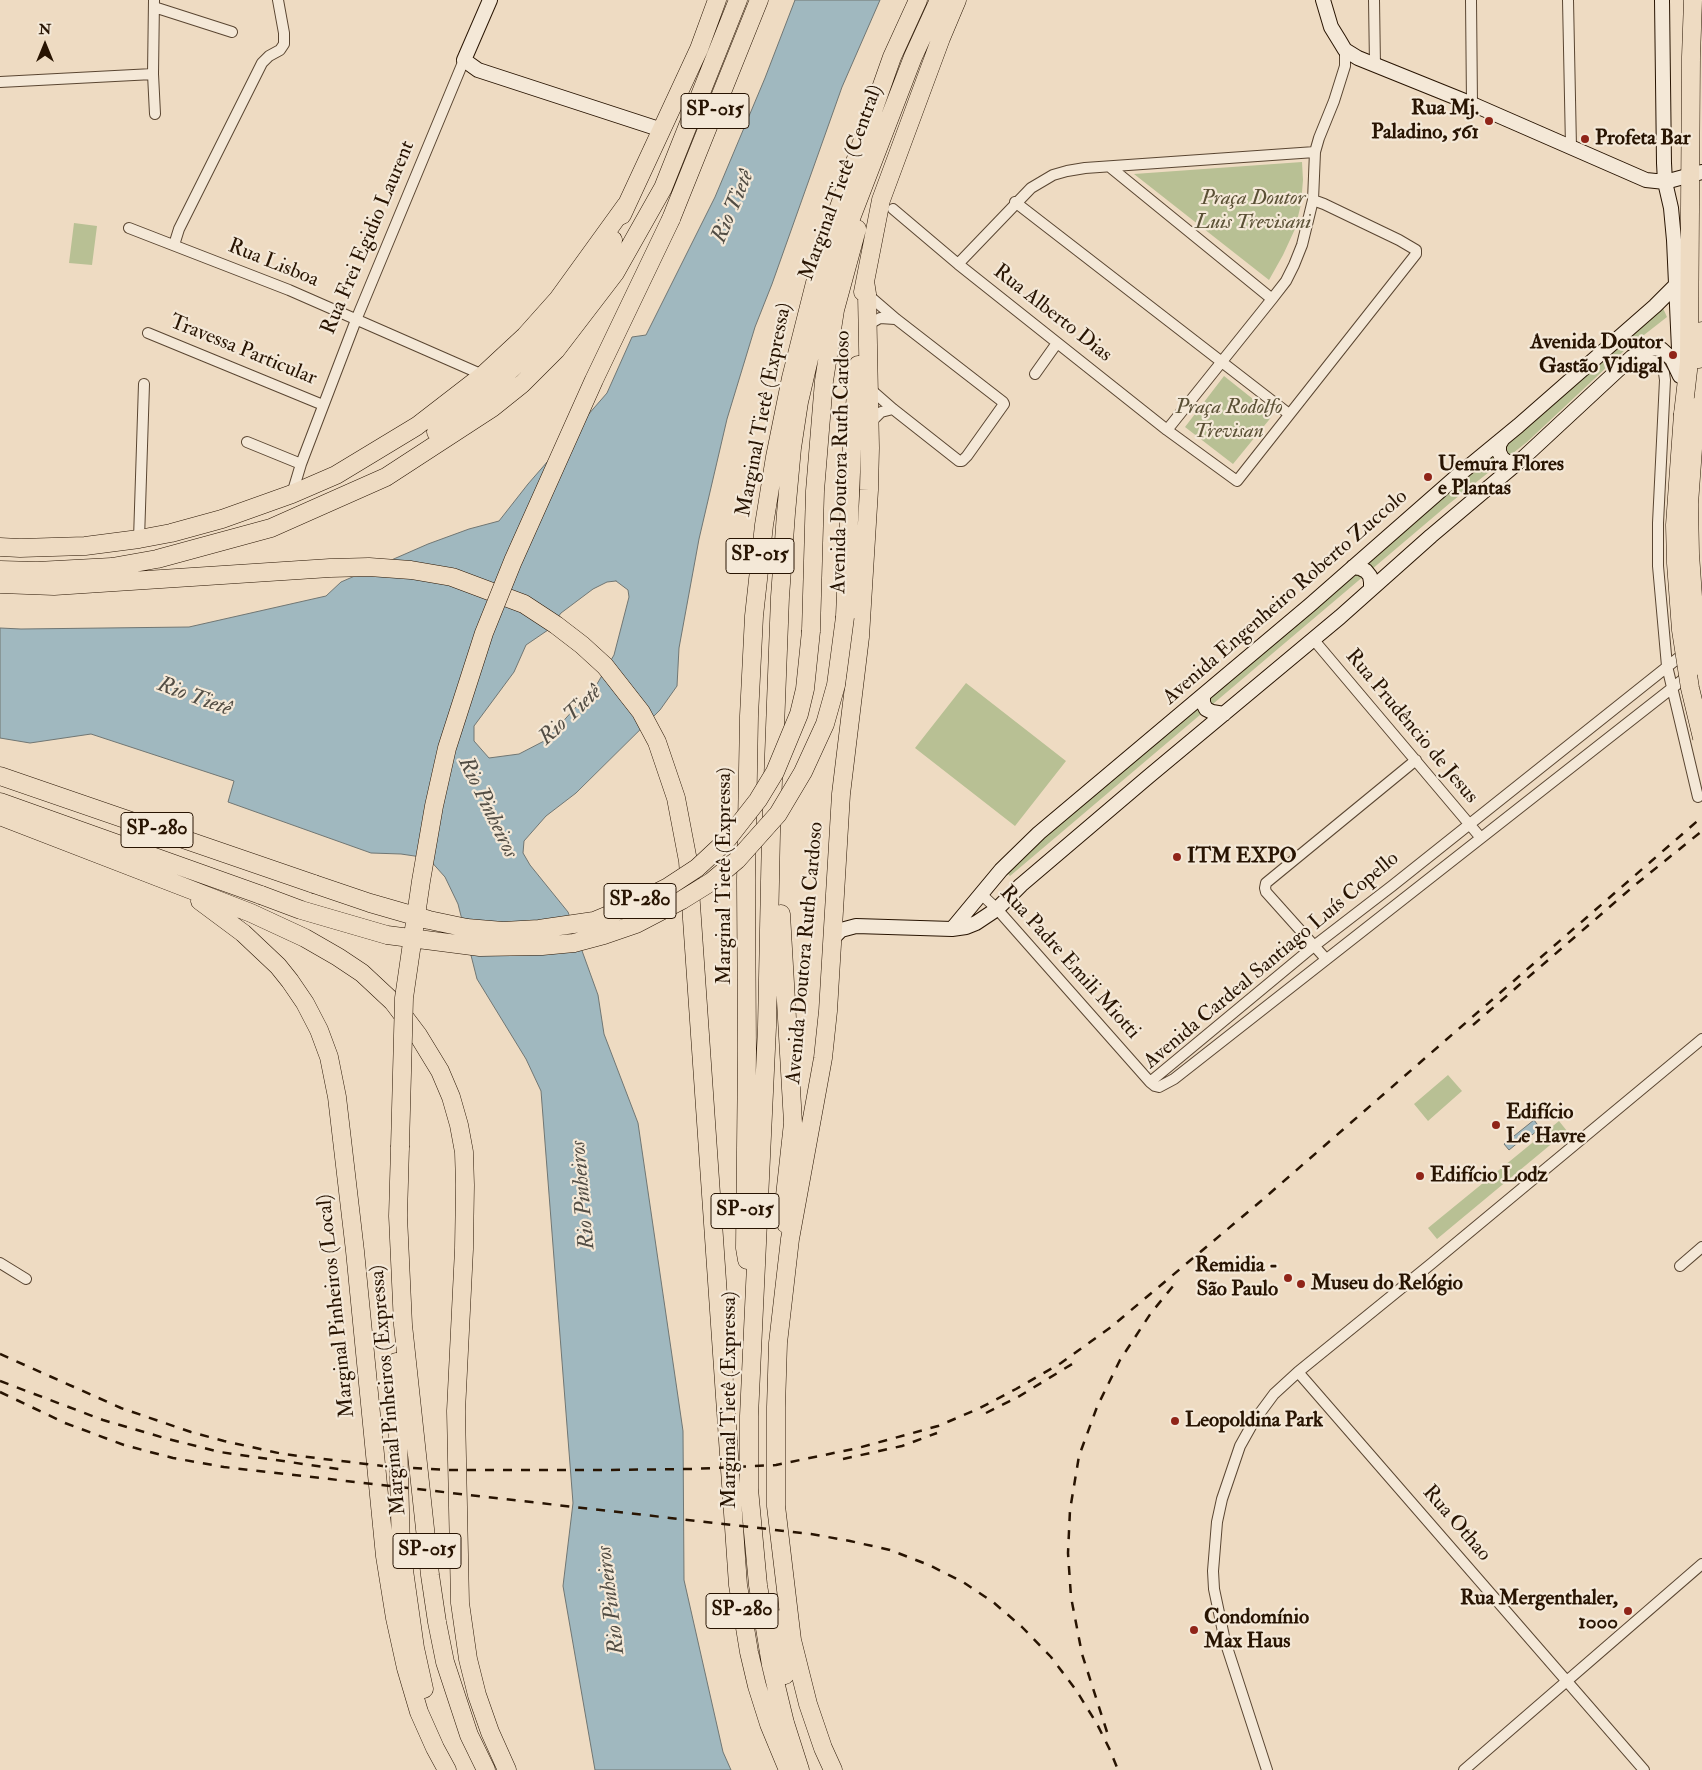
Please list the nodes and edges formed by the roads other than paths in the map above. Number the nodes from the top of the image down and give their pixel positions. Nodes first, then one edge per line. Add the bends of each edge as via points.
1 (278, 0) edge
2 (490, 0) edge
3 (717, 0) edge
4 (738, 0) edge
5 (759, 0) edge
6 (918, 0) edge
7 (939, 0) edge
8 (957, 0) edge
9 (1323, 0) edge
10 (1374, 0) edge
11 (1471, 0) edge
12 (1568, 0) edge
13 (1662, 0) edge
14 (1693, 0) edge
15 (154, 4) edge
16 (232, 32) dead end
17 (1345, 50) junction
18 (1358, 58) junction
19 (464, 60) junction
20 (1375, 65) junction
21 (1345, 66) junction
22 (153, 74) junction
23 (0, 82) edge
24 (1472, 104) junction
25 (155, 114) dead end
26 (662, 130) junction
27 (1572, 147) junction
28 (1315, 152) junction
29 (1110, 167) junction
30 (1696, 173) edge
31 (1665, 182) junction
32 (862, 188) junction
33 (1313, 200) junction
34 (1016, 202) junction
35 (626, 205) junction
36 (893, 209) dead end
37 (129, 228) dead end
38 (174, 245) junction
39 (958, 264) junction
40 (1676, 285) junction
41 (866, 287) junction
42 (1272, 299) junction
43 (896, 319) junction
44 (356, 320) junction
45 (868, 327) junction
46 (1702, 331) edge
47 (148, 333) dead end
48 (1057, 343) junction
49 (1632, 357) junction
50 (1220, 362) junction
51 (1035, 374) dead end
52 (483, 376) junction
53 (1680, 376) junction
54 (144, 384) dead end
55 (868, 388) junction
56 (323, 404) junction
57 (893, 409) junction
58 (1687, 409) junction
59 (1289, 414) junction
60 (868, 425) junction
61 (1166, 430) junction
62 (1502, 440) junction
63 (247, 442) dead end
64 (1521, 460) junction
65 (301, 464) junction
66 (292, 494) junction
67 (343, 496) junction
68 (139, 539) junction
69 (0, 547) edge
70 (1354, 567) junction
71 (0, 570) edge
72 (0, 584) edge
73 (1371, 588) junction
74 (1702, 606) edge
75 (1662, 609) junction
76 (811, 632) joint
77 (1313, 639) junction
78 (1702, 640) edge
79 (1668, 666) junction
80 (1702, 666) edge
81 (778, 687) junction
82 (1672, 689) junction
83 (1203, 696) junction
84 (1224, 714) junction
85 (1702, 738) edge
86 (1416, 760) junction
87 (0, 776) edge
88 (1698, 797) dead end
89 (0, 802) edge
90 (0, 816) edge
91 (1469, 824) junction
92 (1481, 838) junction
93 (1001, 870) junction
94 (1021, 885) junction
95 (1392, 886) junction
96 (182, 888) junction
97 (980, 893) junction
98 (1402, 900) junction
99 (833, 906) junction
100 (997, 909) junction
101 (869, 926) junction
102 (952, 929) junction
103 (831, 940) junction
104 (1314, 946) junction
105 (1326, 959) junction
106 (1702, 1039) edge
107 (1150, 1082) junction
108 (790, 1239) junction
109 (1702, 1247) edge
110 (0, 1263) edge
111 (1680, 1266) dead end
112 (26, 1279) dead end
113 (755, 1286) junction
114 (402, 1324) junction
115 (1298, 1372) junction
116 (781, 1552) junction
117 (1702, 1564) edge
118 (1568, 1681) junction
119 (447, 1770) edge
120 (455, 1770) edge
121 (486, 1770) edge
122 (507, 1770) edge
123 (788, 1770) edge
124 (800, 1770) edge
125 (807, 1770) edge
126 (833, 1770) edge
127 (1267, 1770) edge
128 (1464, 1770) edge
129 (1644, 1770) edge

1 - 38 street via 284,44 262,63
2 - 19 street, Rua Frei Egidio Laurent
3 - 26 highway via 699,49
4 - 67 highway via 663,188 615,273 568,337 522,384 492,408 386,477
5 - 114 highway, Marginal Pinheiros (Expressa) / SP-015, bridge via 671,218 513,561 484,633 447,748 421,881 404,998 398,1216
6 - 113 highway, Marginal Tietê (Expressa) / SP-015 via 892,57 818,271 775,457 758,572 751,655 746,880 745,1248
7 - 32 highway, Marginal Tietê (Central) / SP-015 via 912,57
8 - 41 highway via 881,200 869,254
9 - 17 street via 1331,27
10 - 20 street
11 - 24 street
12 - 27 street
13 - 31 street
14 - 30 highway
15 - 16 street
15 - 22 street
17 - 18 street
17 - 21 street
18 - 20 street
18 - 21 street
19 - 26 street via 478,70
19 - 44 street, Rua Frei Egidio Laurent
20 - 24 street
21 - 28 street
22 - 23 street
22 - 25 street
24 - 27 street
26 - 35 highway
27 - 31 street via 1636,176
28 - 29 street
28 - 33 street
29 - 34 street via 1085,168 1053,176 1030,188
29 - 42 street
30 - 31 street
30 - 58 highway
31 - 40 street via 1673,221
32 - 76 highway, SP-015 via 861,213 835,310 824,381 815,491
32 - 81 highway, Marginal Tietê (Central) via 833,265 799,402 792,448 780,597
33 - 42 street via 1294,265
33 - 59 street via 1399,240 1416,250 1416,254
34 - 39 street
34 - 50 street
35 - 52 highway via 558,299 526,336
35 - 67 highway via 616,236 593,278 544,338 480,399
36 - 39 street, Rua Alberto Dias
37 - 38 street, Rua Lisboa
38 - 44 street, Rua Lisboa
39 - 48 street, Rua Alberto Dias
40 - 53 street
40 - 62 street, Avenida Engenheiro Roberto Zuccolo
41 - 43 street
41 - 45 highway, Avenida Doutora Ruth Cardoso
41 - 89 highway, bridge via 860,311 845,616 836,685 825,724 803,772 778,814 737,860 682,900 636,924 604,935 542,946 480,947 387,935 301,910
42 - 50 street
43 - 45 street via 880,318
43 - 57 street via 1004,403 962,461
44 - 52 street, Rua Lisboa
44 - 56 street, Rua Frei Egidio Laurent
45 - 55 highway, Avenida Doutora Ruth Cardoso
46 - 58 highway
47 - 56 street, Travessa Particular
48 - 51 street
48 - 61 street, Rua Alberto Dias
49 - 53 street via 1648,348 1661,349 1672,359
49 - 64 street
49 - 75 street via 1654,361 1660,366 1665,380 1658,524
50 - 59 street
50 - 61 street
52 - 66 highway via 382,448 336,475
53 - 58 street
54 - 68 street
55 - 57 street
55 - 60 highway, Avenida Doutora Ruth Cardoso
56 - 65 street, Rua Frei Egidio Laurent
57 - 60 street via 877,415
58 - 80 highway, bridge via 1690,554
58 - 85 highway, bridge via 1676,525 1676,563 1683,646
59 - 61 street, Rua Alberto Dias via 1237,481
60 - 99 highway, Avenida Doutora Ruth Cardoso via 869,490 864,591 841,794
62 - 64 street via 1499,445 1502,458 1507,462
62 - 70 street, Avenida Engenheiro Roberto Zuccolo
63 - 65 street
64 - 73 street
65 - 66 street, Rua Frei Egidio Laurent
66 - 68 highway via 222,519
67 - 71 highway via 271,528 157,559 112,568
68 - 69 highway via 86,546
70 - 73 street via 1366,571
70 - 83 street, Avenida Engenheiro Roberto Zuccolo
72 - 123 highway, SP-280 via 54,586 369,567 452,577 524,604 556,625 605,666 641,712 657,742 676,798 688,862 734,1540 743,1619 757,1686
73 - 77 street
74 - 75 street via 1679,615
75 - 79 street
76 - 87 highway, SP-280, bridge via 799,714 775,772 726,841 697,868 668,887 594,921 573,925 494,930 429,920 370,903
77 - 84 street
77 - 86 street, Rua Prudêncio de Jesus
78 - 79 street, Avenida Cardeal Santiago Luís Copello
79 - 82 street
79 - 91 street, Avenida Cardeal Santiago Luís Copello
80 - 82 street, Avenida Cardeal Santiago Luís Copello
81 - 108 highway via 786,703 778,836 793,1124 783,1214
81 - 113 highway, Marginal Tietê (Central)
82 - 88 street
82 - 92 street, Avenida Cardeal Santiago Luís Copello
83 - 84 street via 1206,709
83 - 93 street, Avenida Engenheiro Roberto Zuccolo via 1039,833
84 - 94 street
86 - 91 street, Rua Prudêncio de Jesus
86 - 104 street via 1265,886 1266,892
90 - 96 highway
91 - 92 street, Rua Prudêncio de Jesus
91 - 95 street, Avenida Cardeal Santiago Luís Copello
92 - 98 street, Avenida Cardeal Santiago Luís Copello
93 - 94 street via 1009,884
93 - 97 street, Avenida Engenheiro Roberto Zuccolo
94 - 100 street
95 - 98 street
95 - 104 street, Avenida Cardeal Santiago Luís Copello
96 - 119 highway, Marginal Pinheiros (Local) via 243,933 278,966 305,1003 329,1057 337,1097 385,1556 395,1618 419,1712
96 - 122 highway via 251,913 305,938 362,973 393,1002 418,1035 440,1071 451,1097 464,1152 465,1185 456,1412 460,1603 477,1695
97 - 100 street, Rua Padre Emili Miotti
97 - 102 street, Avenida Engenheiro Roberto Zuccolo
98 - 105 street, Avenida Cardeal Santiago Luís Copello
99 - 101 street via 843,918
99 - 103 highway, Avenida Doutora Ruth Cardoso
100 - 102 street via 976,923
100 - 107 street, Rua Padre Emili Miotti
101 - 102 street
101 - 103 street via 841,930
103 - 108 highway, Avenida Doutora Ruth Cardoso via 823,1058
104 - 105 street
104 - 107 street, Avenida Cardeal Santiago Luís Copello
105 - 107 street, Avenida Cardeal Santiago Luís Copello via 1168,1083 1158,1087
106 - 115 street
108 - 116 highway, Avenida Doutora Ruth Cardoso via 778,1343 776,1407 776,1497
109 - 111 street
110 - 112 street
113 - 124 highway, Marginal Tietê (Expressa) / SP-015 via 749,1416 751,1514 771,1665
114 - 120 highway via 397,1346 396,1384 401,1549 406,1595 420,1674
114 - 121 highway, Marginal Pinheiros (Expressa) / SP-015 via 437,1622 456,1699
115 - 118 street, Rua Othao
115 - 127 street via 1274,1394 1240,1446 1217,1522 1213,1571 1225,1641
116 - 125 highway via 774,1576 780,1646
116 - 126 highway, Avenida Doutora Ruth Cardoso via 787,1611 798,1668
117 - 118 street
118 - 128 street
118 - 129 street, Rua Othao

